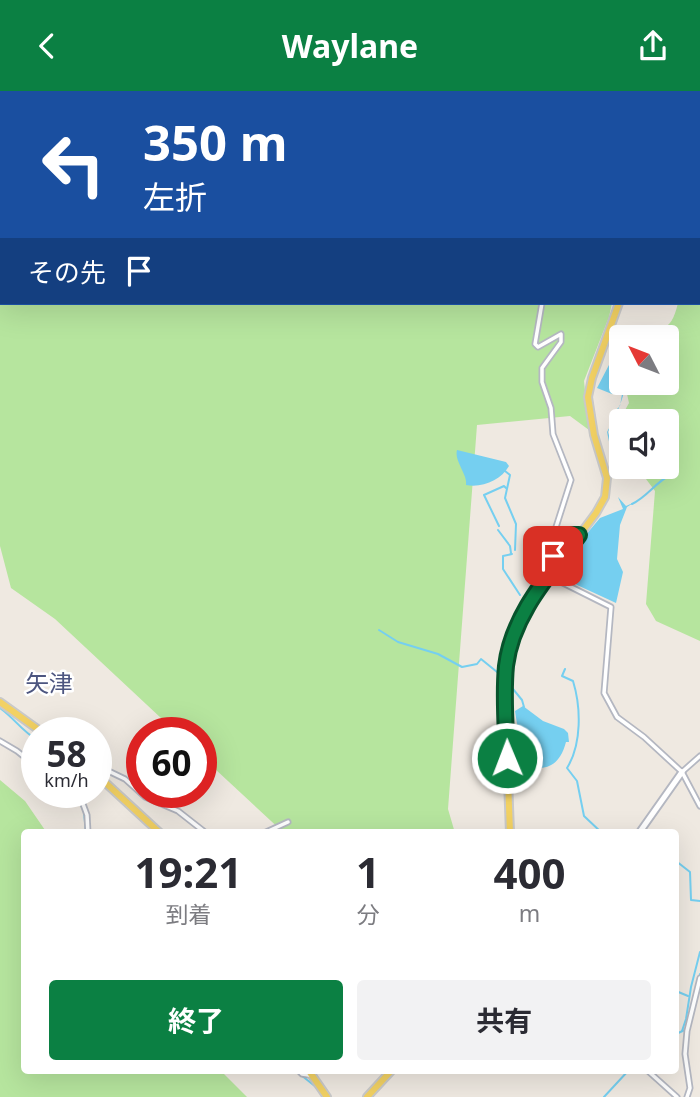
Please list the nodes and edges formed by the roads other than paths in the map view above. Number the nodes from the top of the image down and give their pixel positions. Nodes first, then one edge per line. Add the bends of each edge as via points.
1 (542, 305) edge
2 (618, 305) edge
3 (579, 535) junction
4 (551, 573) junction
5 (0, 702) edge
6 (21, 717) edge
7 (0, 741) edge
8 (21, 754) edge
9 (700, 757) edge
10 (682, 772) junction
11 (112, 773) edge
12 (112, 789) edge
13 (700, 806) edge
14 (84, 808) edge
15 (288, 822) dead end
16 (88, 829) edge
17 (156, 829) edge
18 (201, 829) edge
19 (273, 829) edge
20 (510, 829) edge
21 (642, 829) edge
22 (700, 978) edge
23 (311, 1074) edge
24 (388, 1074) edge
25 (651, 1074) edge
26 (327, 1097) edge
27 (367, 1097) edge
28 (677, 1097) edge
29 (687, 1097) edge

1 - 3 street via 535,344 538,347 561,334 561,342 542,369 541,382 571,480 549,549 537,560 547,562 571,535
2 - 3 main road via 588,397 607,478 605,497
3 - 4 main road
4 - 10 street via 611,607 604,693 617,717
4 - 20 main road via 516,627 507,664
5 - 6 main road
7 - 8 street
9 - 10 street
10 - 13 street
10 - 21 street
11 - 18 street
12 - 17 main road
14 - 16 street
15 - 19 street
22 - 29 street via 687,1031
23 - 26 main road
24 - 27 main road
25 - 28 street

